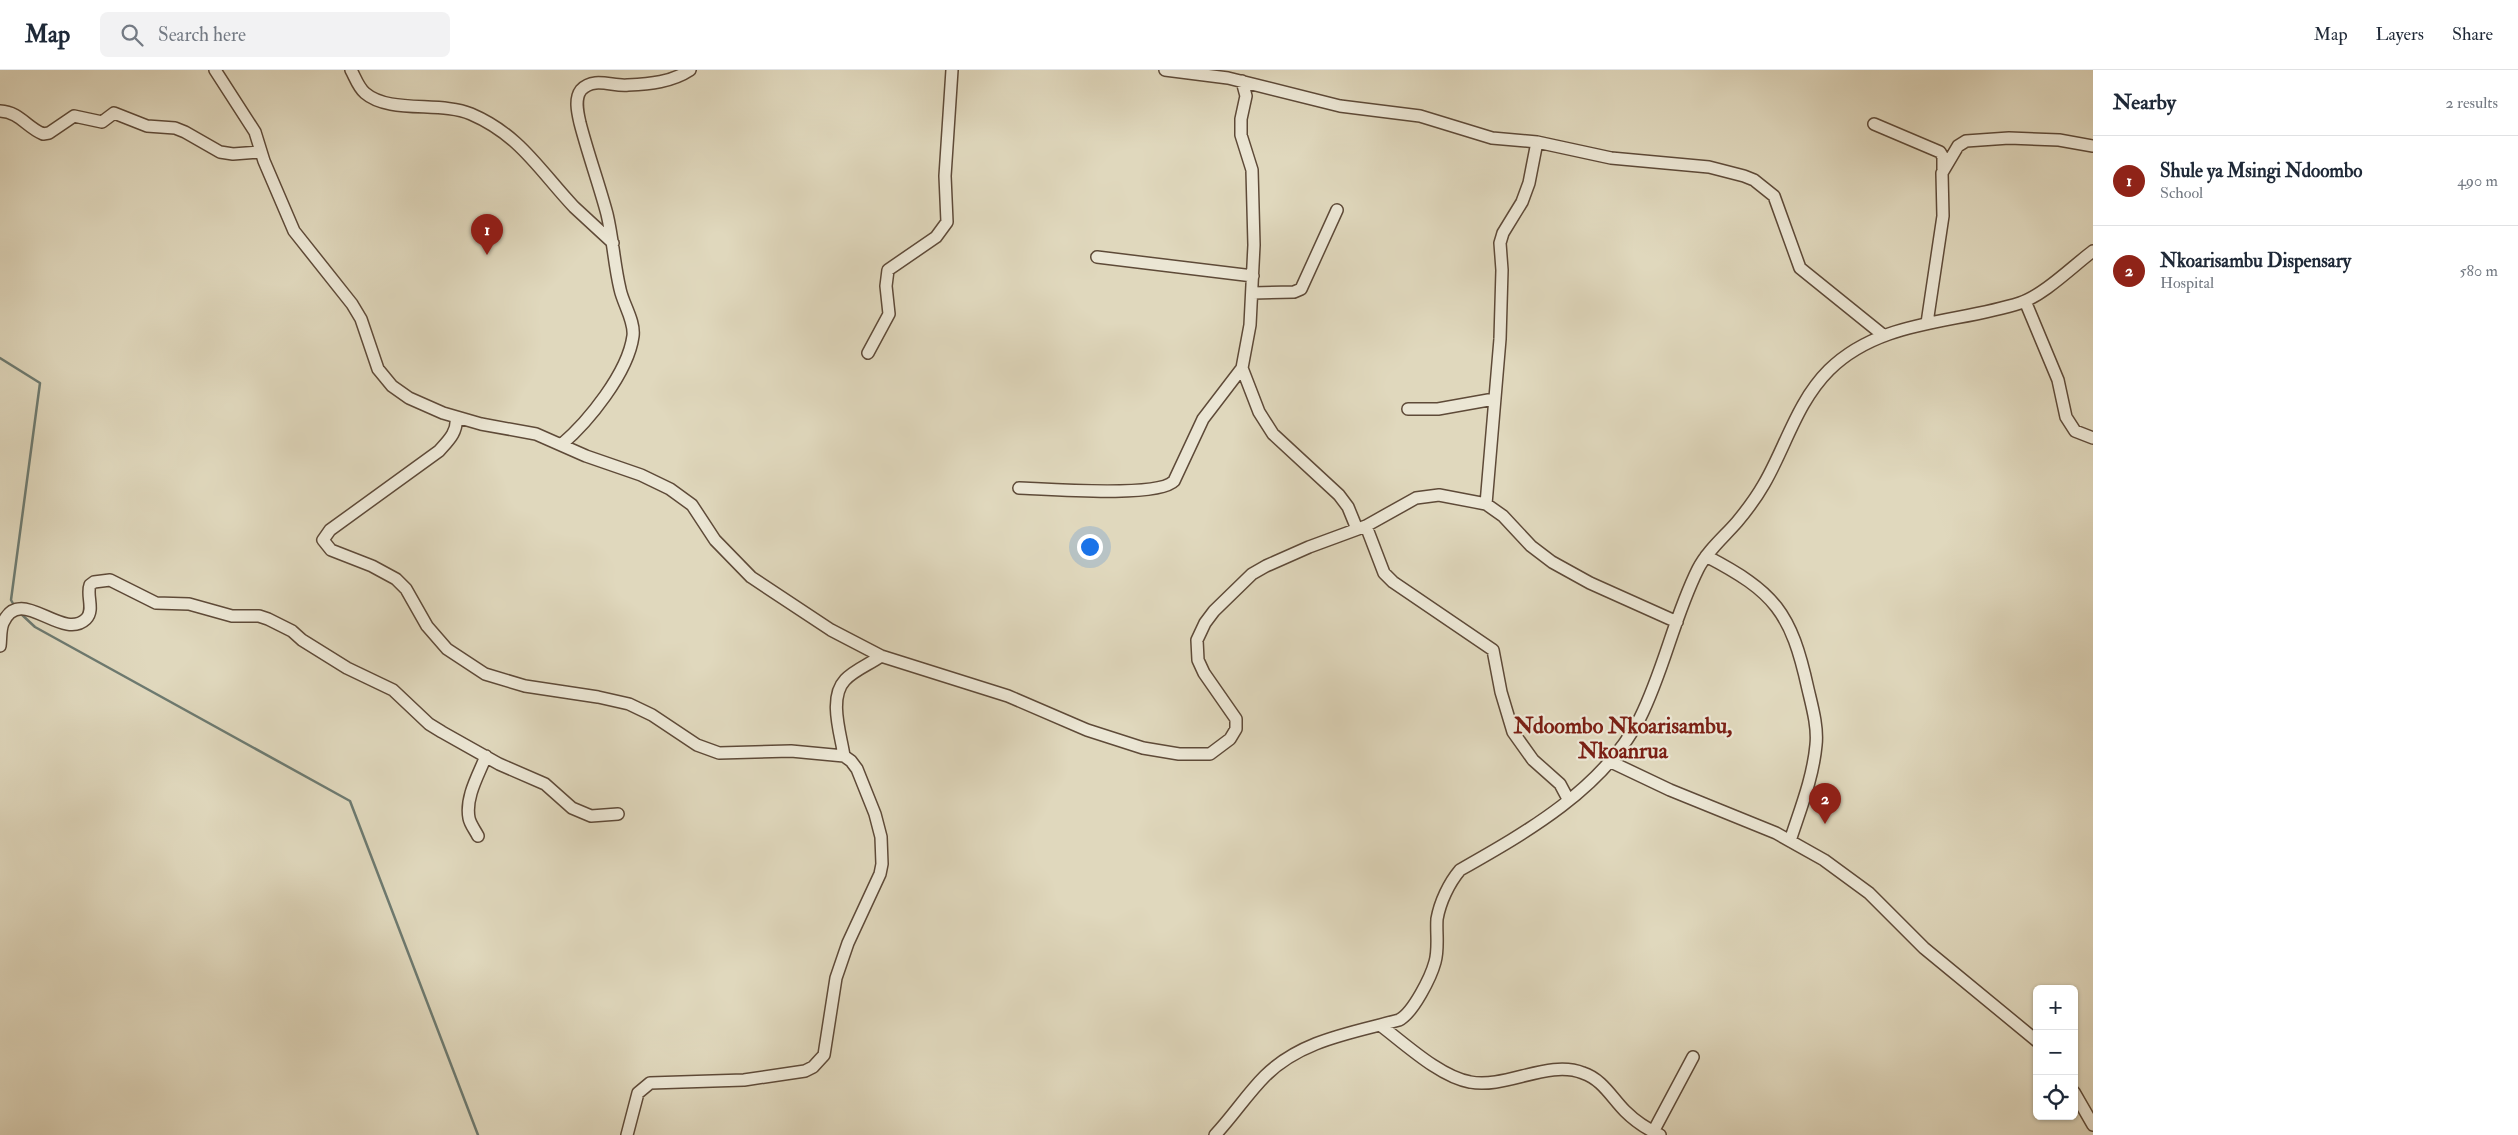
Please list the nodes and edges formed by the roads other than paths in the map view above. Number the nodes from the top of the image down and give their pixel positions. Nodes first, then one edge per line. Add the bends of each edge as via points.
1 (215, 70) edge
2 (351, 70) edge
3 (690, 70) edge
4 (952, 70) edge
5 (1165, 70) edge
6 (1242, 82) junction
7 (0, 111) edge
8 (1874, 124) dead end
9 (1537, 142) junction
10 (2093, 146) edge
11 (261, 152) junction
12 (1943, 169) junction
13 (1336, 210) dead end
14 (613, 243) junction
15 (2093, 251) edge
16 (1097, 257) dead end
17 (1252, 276) junction
18 (1253, 293) junction
19 (2025, 301) junction
20 (1927, 323) junction
21 (1883, 335) junction
22 (868, 353) dead end
23 (1242, 368) junction
24 (1494, 399) junction
25 (1408, 408) dead end
26 (456, 417) junction
27 (2093, 438) edge
28 (560, 445) junction
29 (1019, 488) dead end
30 (1486, 504) junction
31 (1362, 528) junction
32 (1706, 556) junction
33 (1678, 622) junction
34 (0, 646) edge
35 (881, 656) junction
36 (486, 756) junction
37 (844, 756) junction
38 (1611, 762) junction
39 (1568, 799) junction
40 (618, 814) dead end
41 (478, 836) dead end
42 (1790, 841) junction
43 (1380, 1025) junction
44 (2033, 1038) edge
45 (1693, 1056) dead end
46 (2078, 1099) edge
47 (2093, 1125) edge
48 (1656, 1133) edge
49 (627, 1135) edge
50 (1216, 1135) edge

1 - 11 street via 255,132
2 - 14 street via 361,89 374,99 460,110 483,119 532,156 574,207
3 - 14 street via 672,79 650,83 626,86 596,83 581,90 578,96 580,123
4 - 22 street via 945,176 946,227 888,270 889,314
5 - 6 street
6 - 9 street via 1340,106 1420,116 1476,135
6 - 17 street via 1246,96 1241,135 1252,170
7 - 11 street via 16,114 43,134 74,116 102,122 114,113 147,126 185,132 220,152
8 - 12 street via 1940,152
9 - 21 street via 1611,158 1709,167 1754,180 1778,202 1800,268
9 - 24 street via 1529,183 1500,243 1500,339
10 - 12 street via 2038,138 1966,141 1958,146
11 - 26 street via 294,231 361,319 378,369 392,386 409,398
12 - 20 street via 1943,216
13 - 18 street via 1301,289
14 - 28 street via 620,290 633,338 606,393
15 - 19 street
16 - 17 street
17 - 18 street
18 - 23 street
19 - 20 street
19 - 27 street via 2058,380 2066,417 2075,430
20 - 21 street
21 - 32 street via 1859,346 1827,372 1799,410 1766,481 1752,503
23 - 29 street via 1203,419 1170,486 1118,491
23 - 31 street via 1259,412 1273,434 1339,495
24 - 25 street via 1438,409
24 - 30 street
26 - 28 street via 527,432
26 - 37 street via 454,434 439,451 330,530 323,540 326,546 396,579 406,589 427,626 448,649 485,674 525,686 629,704 697,745 718,753 791,752
28 - 35 street via 641,475 676,493 692,505 727,555 751,577 831,630
30 - 31 street via 1427,495
30 - 33 street via 1552,562 1590,583
31 - 35 street via 1309,547 1252,574 1205,623 1198,640 1198,660 1236,719 1233,734 1210,754 1179,754 1143,748 1088,730 1008,696
31 - 39 street via 1384,573 1406,592 1494,650 1501,692 1513,732 1533,760 1560,784
32 - 33 street via 1697,570
32 - 42 street via 1748,580 1769,597 1796,641 1813,713 1816,744
33 - 38 street via 1640,716
34 - 36 street via 2,624 16,610 27,609 64,623 80,622 87,618 90,610 90,585 110,580 156,603 190,604 232,616 259,616 292,631 325,655 393,690 429,724
35 - 37 street via 849,676 839,690 837,700
36 - 40 street via 545,784 572,808 583,813 591,816
36 - 41 street via 474,784 469,810 469,819
37 - 49 street via 857,769 872,803 881,837 882,864 839,970 824,1055 813,1067 796,1072 714,1082 650,1083 638,1092
38 - 39 street
38 - 42 street
39 - 43 street via 1455,876 1439,910 1435,962 1418,997 1403,1018
42 - 44 street via 1863,887 1924,948
43 - 48 street via 1444,1071 1470,1082 1488,1084 1558,1070 1584,1073 1603,1086 1632,1118
43 - 50 street via 1316,1043 1276,1066
45 - 48 street
46 - 47 street

